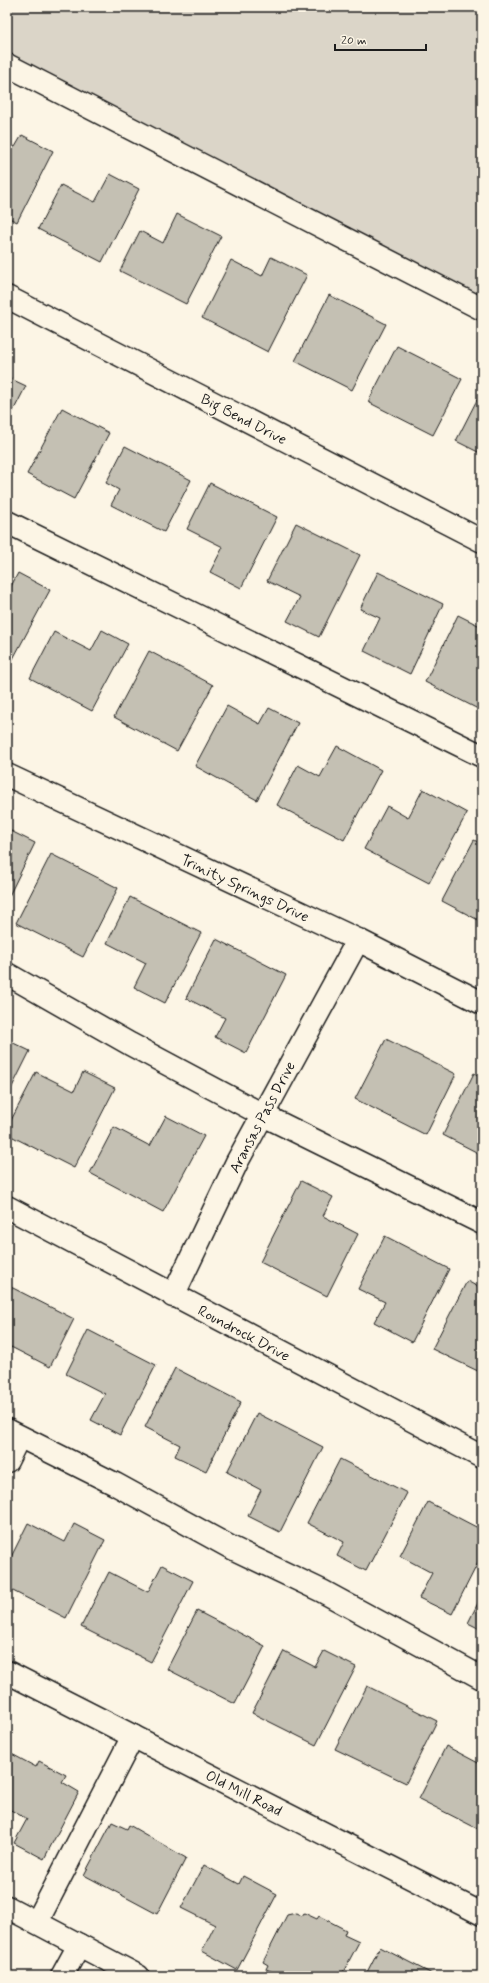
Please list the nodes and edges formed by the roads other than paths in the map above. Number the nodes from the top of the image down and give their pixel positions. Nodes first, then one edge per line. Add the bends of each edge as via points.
1 (7, 65) edge
2 (7, 297) edge
3 (482, 310) edge
4 (7, 522) edge
5 (482, 541) edge
6 (482, 756) edge
7 (7, 775) edge
8 (358, 940) junction
9 (7, 974) edge
10 (482, 1003) edge
11 (263, 1115) junction
12 (7, 1207) edge
13 (482, 1223) edge
14 (173, 1296) junction
15 (13, 1434) edge
16 (482, 1457) edge
17 (7, 1462) edge
18 (7, 1672) edge
19 (482, 1678) edge
20 (133, 1736) junction
21 (7, 1907) edge
22 (482, 1914) edge
23 (37, 1922) junction
24 (79, 1945) junction
25 (62, 1976) edge
26 (138, 1976) edge

1 - 3 street
2 - 5 street, Big Bend Drive
4 - 6 street
7 - 8 street, Trinity Springs Drive
8 - 10 street, Trinity Springs Drive
8 - 11 street, Aransas Pass Drive
9 - 11 street
11 - 13 street
11 - 14 street, Aransas Pass Drive via 237,1162
12 - 14 street, Roundrock Drive
14 - 16 street, Roundrock Drive
15 - 17 street
15 - 19 street via 115,1484 230,1547 322,1591
18 - 20 street, Old Mill Road
20 - 22 street, Old Mill Road
20 - 23 street
21 - 23 street
23 - 24 street
24 - 25 street
24 - 26 street

